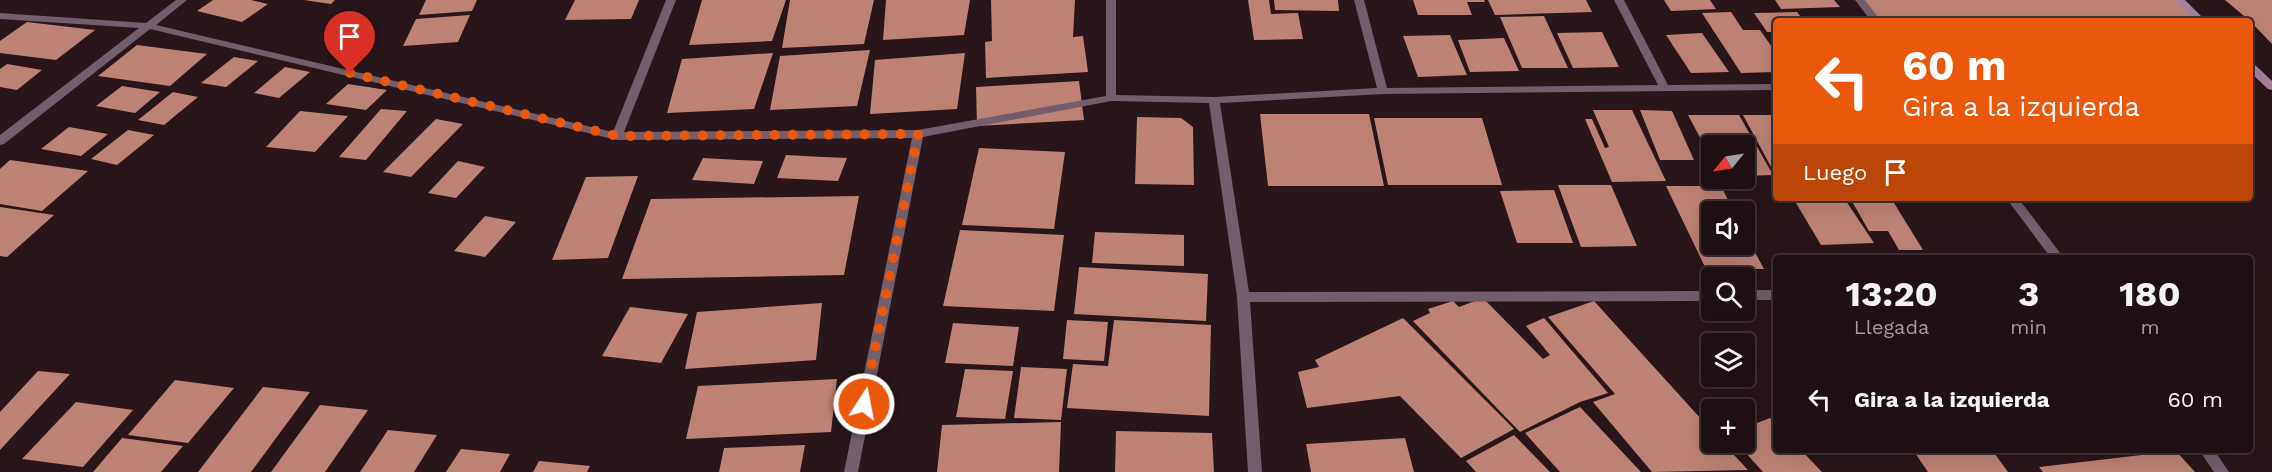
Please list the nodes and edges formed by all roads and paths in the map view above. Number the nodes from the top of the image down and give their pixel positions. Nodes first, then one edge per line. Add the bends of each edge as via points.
1 (182, 0) edge
2 (671, 0) edge
3 (1111, 0) edge
4 (1359, 0) edge
5 (1619, 0) edge
6 (1860, 0) edge
7 (2179, 0) edge
8 (0, 16) edge
9 (1874, 18) edge
10 (2198, 18) edge
11 (149, 26) junction
12 (2253, 69) edge
13 (1664, 87) junction
14 (1773, 87) edge
15 (2272, 87) edge
16 (1383, 92) junction
17 (1111, 98) junction
18 (1214, 100) junction
19 (918, 134) junction
20 (617, 136) junction
21 (0, 141) edge
22 (2014, 201) edge
23 (2056, 255) edge
24 (1773, 295) edge
25 (1701, 296) edge
26 (1755, 296) edge
27 (1243, 297) junction
28 (2208, 453) edge
29 (851, 472) edge
30 (1255, 472) edge
31 (2222, 472) edge

1 - 11 street
2 - 20 street
3 - 17 street
4 - 16 street
5 - 13 street
6 - 9 street
7 - 10 main road
8 - 11 street
11 - 20 street
11 - 21 street
12 - 15 main road
13 - 14 street
13 - 16 street
16 - 18 street
17 - 18 street
17 - 19 street
18 - 27 street
19 - 20 street
19 - 29 street
22 - 23 street
24 - 26 street
25 - 27 street
27 - 30 street
28 - 31 street

